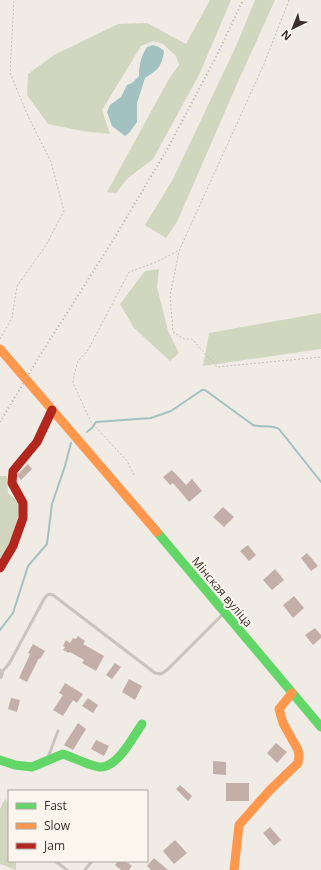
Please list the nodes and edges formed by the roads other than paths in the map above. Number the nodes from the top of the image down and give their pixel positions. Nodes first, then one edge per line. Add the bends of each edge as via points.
1 (0, 349) edge
2 (52, 410) junction
3 (0, 568) edge
4 (224, 613) junction
5 (0, 674) edge
6 (292, 693) junction
7 (142, 724) dead end
8 (321, 727) edge
9 (58, 731) dead end
10 (0, 760) edge
11 (47, 761) junction
12 (56, 862) edge
13 (91, 862) edge
14 (67, 870) edge
15 (85, 870) edge
16 (234, 870) edge

1 - 2 street, Мінская вуліца
2 - 3 street via 37,441 12,473 12,481 23,502 24,510 10,553
2 - 4 street, Мінская вуліца
4 - 5 lane via 161,674 155,673 53,595 46,595 9,664
4 - 6 street, Мінская вуліца
6 - 8 street, Мінская вуліца
6 - 16 street via 278,709 281,722 300,753 300,760 239,825
7 - 11 street via 119,757 106,766 99,767 63,754
9 - 11 lane
10 - 11 street via 32,767
12 - 14 lane
13 - 15 lane

